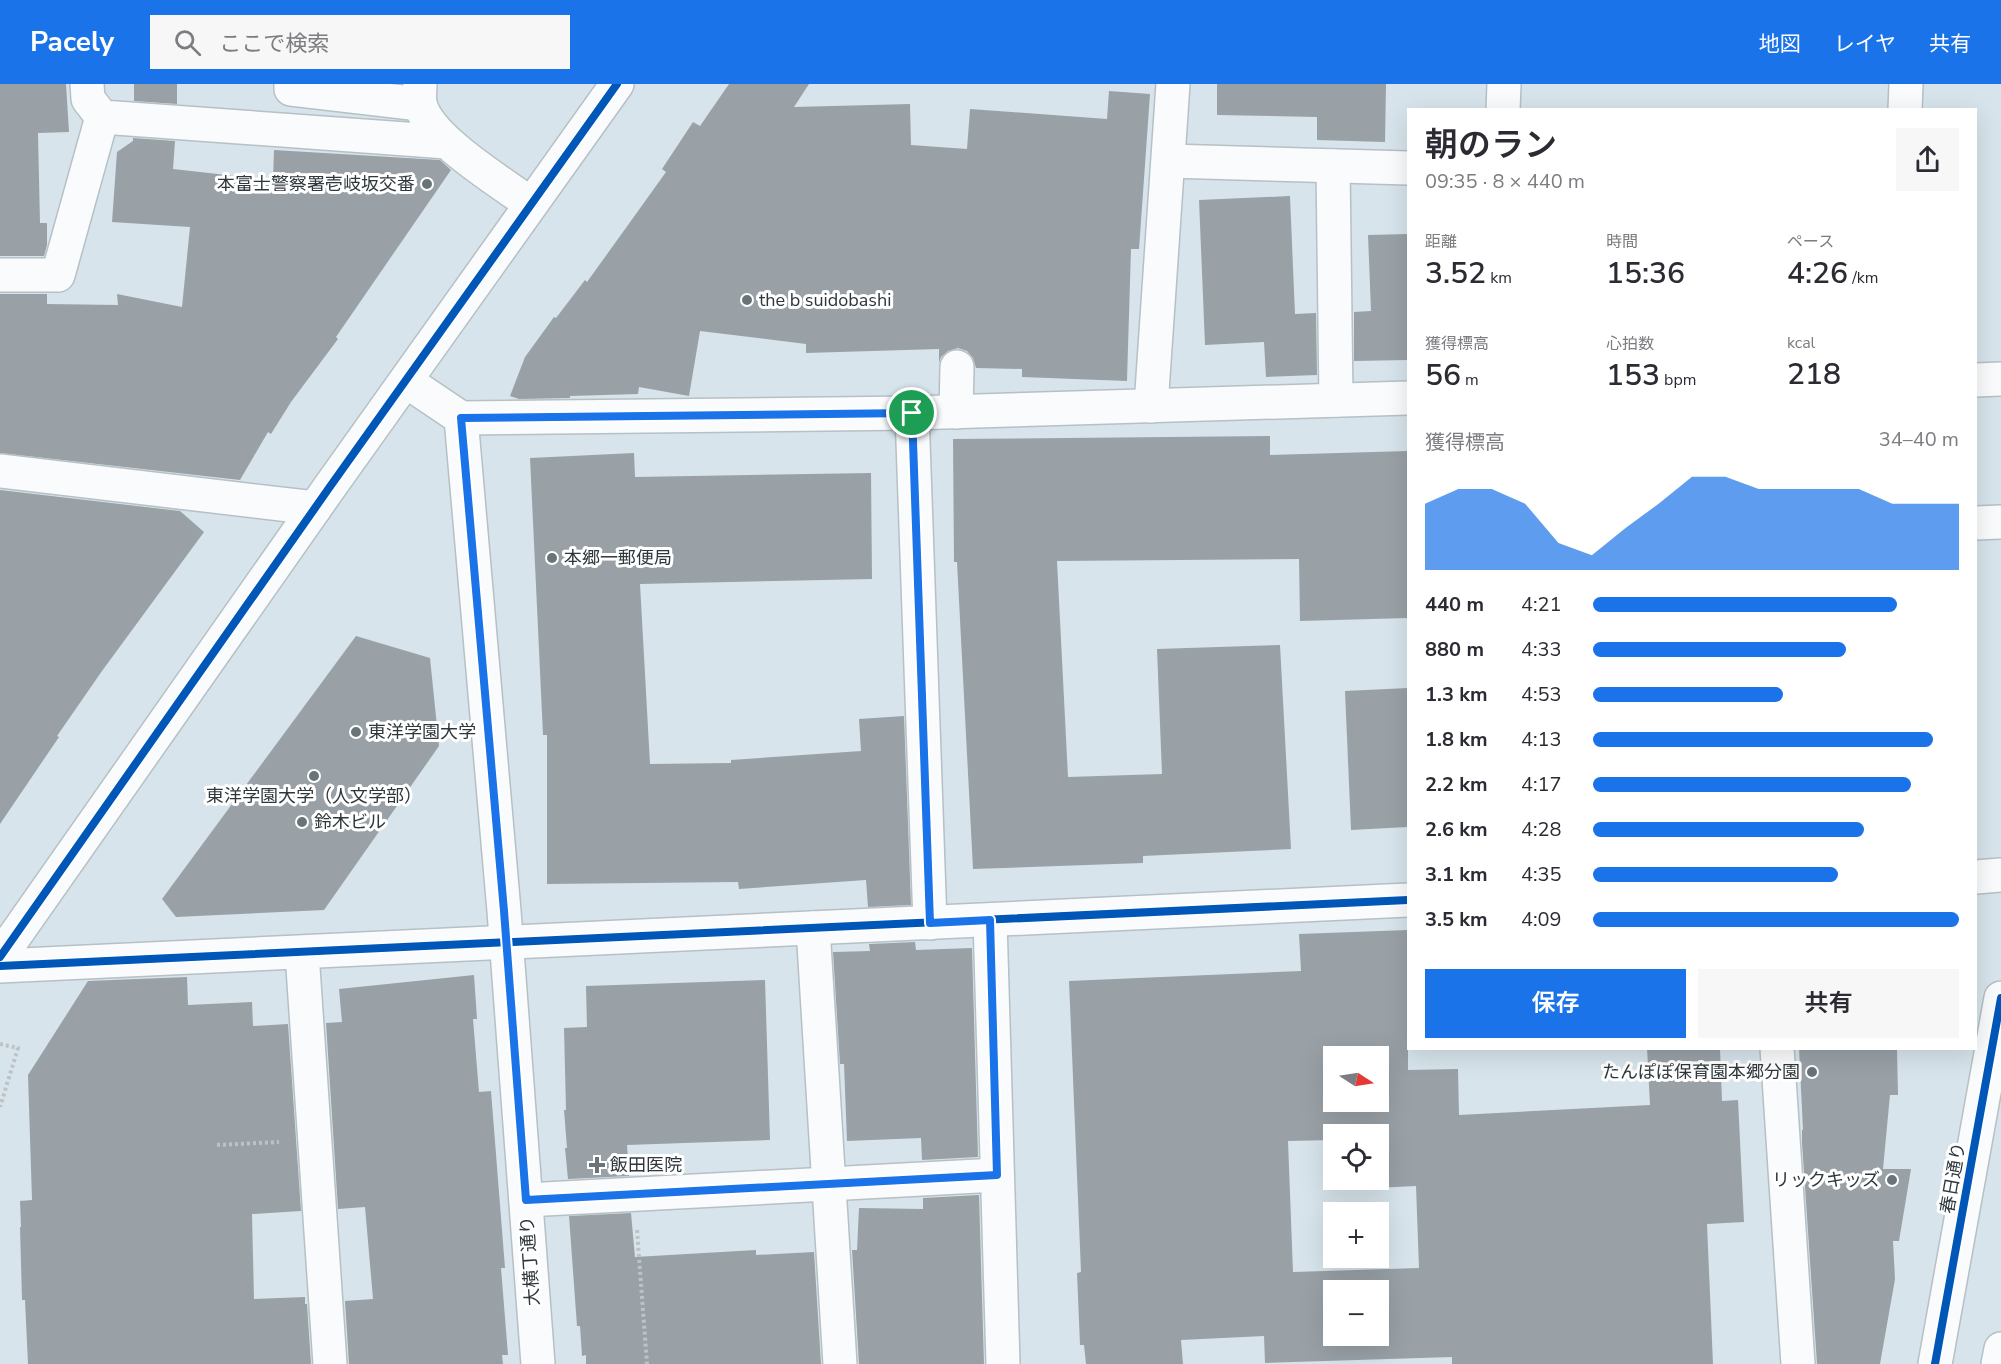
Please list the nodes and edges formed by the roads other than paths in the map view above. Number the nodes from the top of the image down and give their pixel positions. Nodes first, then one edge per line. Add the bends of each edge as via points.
1 (87, 84) edge
2 (291, 84) edge
3 (617, 84) edge
4 (1173, 84) edge
5 (1504, 84) edge
6 (1906, 84) edge
7 (420, 94) edge
8 (1503, 108) edge
9 (1905, 108) edge
10 (102, 117) junction
11 (447, 142) junction
12 (1169, 160) junction
13 (1333, 166) junction
14 (1407, 168) edge
15 (531, 204) junction
16 (0, 275) edge
17 (957, 368) dead end
18 (2001, 379) edge
19 (1977, 380) edge
20 (406, 381) junction
21 (1407, 398) edge
22 (1336, 400) junction
23 (1152, 406) junction
24 (956, 412) junction
25 (912, 413) junction
26 (461, 418) junction
27 (0, 471) edge
28 (315, 508) junction
29 (2001, 522) edge
30 (1977, 523) edge
31 (2001, 876) edge
32 (1977, 877) edge
33 (1407, 900) edge
34 (990, 920) junction
35 (930, 923) junction
36 (813, 928) junction
37 (507, 943) junction
38 (302, 953) junction
39 (0, 957) edge
40 (0, 966) edge
41 (2001, 998) edge
42 (1777, 1050) edge
43 (997, 1175) junction
44 (830, 1184) junction
45 (526, 1200) junction
46 (2001, 1349) edge
47 (330, 1364) edge
48 (538, 1364) edge
49 (840, 1364) edge
50 (1003, 1364) edge
51 (1798, 1364) edge
52 (1935, 1364) edge
53 (1998, 1364) edge

1 - 10 main road via 88,99
2 - 7 main road via 291,89
3 - 15 main road
4 - 12 main road
5 - 8 main road
6 - 9 main road
7 - 11 main road via 432,127
10 - 11 main road
10 - 16 main road via 58,275
11 - 15 main road
12 - 13 main road
12 - 23 main road
13 - 14 main road
13 - 22 main road
15 - 20 main road
17 - 24 main road
18 - 19 main road
20 - 26 main road
20 - 28 main road
21 - 22 main road
22 - 23 main road
23 - 24 main road
24 - 25 main road
25 - 26 main road
25 - 35 main road
26 - 37 main road, 大横丁通り
27 - 28 main road
28 - 39 main road
29 - 30 main road
31 - 32 main road
33 - 34 main road
34 - 35 main road
34 - 43 main road
35 - 36 main road
36 - 37 main road
36 - 44 main road
37 - 38 main road
37 - 45 main road, 大横丁通り
38 - 40 main road
38 - 47 main road
41 - 52 main road, 春日通り
42 - 51 main road
43 - 44 main road
43 - 50 main road
44 - 45 main road
44 - 49 main road
45 - 48 main road, 大横丁通り
46 - 53 main road

